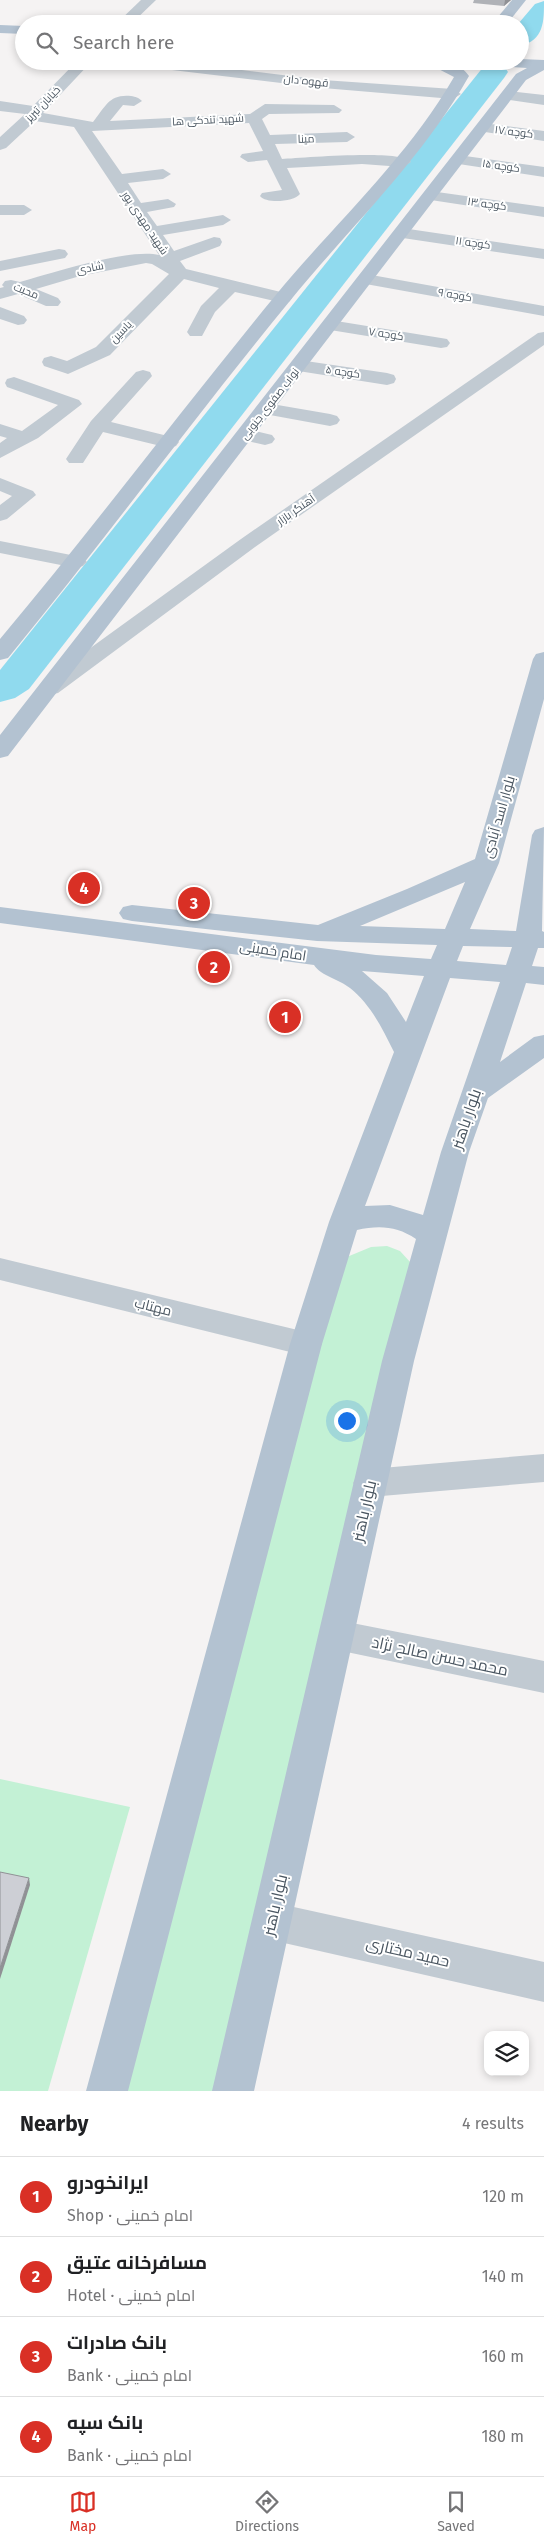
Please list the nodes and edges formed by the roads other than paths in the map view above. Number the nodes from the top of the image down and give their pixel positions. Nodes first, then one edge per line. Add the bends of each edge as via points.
1 (149, 0) edge
2 (519, 0) edge
3 (133, 15) edge
4 (506, 15) edge
5 (0, 29) edge
6 (15, 30) edge
7 (0, 39) edge
8 (15, 40) edge
9 (529, 55) edge
10 (543, 56) edge
11 (529, 57) edge
12 (529, 69) edge
13 (77, 70) edge
14 (206, 70) edge
15 (454, 70) edge
16 (478, 70) edge
17 (508, 70) edge
18 (528, 70) edge
19 (462, 76) junction
20 (521, 76) junction
21 (453, 94) junction
22 (508, 96) junction
23 (242, 99) dead end
24 (544, 100) edge
25 (134, 101) dead end
26 (0, 106) edge
27 (334, 110) dead end
28 (35, 114) junction
29 (249, 118) junction
30 (90, 126) junction
31 (483, 128) junction
32 (544, 136) edge
33 (347, 137) dead end
34 (265, 140) junction
35 (0, 145) edge
36 (248, 157) dead end
37 (276, 160) junction
38 (458, 160) junction
39 (403, 162) junction
40 (544, 172) edge
41 (163, 174) dead end
42 (116, 180) junction
43 (268, 196) dead end
44 (430, 196) junction
45 (168, 204) dead end
46 (134, 209) junction
47 (0, 210) edge
48 (24, 210) dead end
49 (544, 212) edge
50 (223, 220) dead end
51 (151, 232) junction
52 (402, 233) junction
53 (214, 242) dead end
54 (20, 243) dead end
55 (59, 254) dead end
56 (544, 254) edge
57 (28, 260) junction
58 (0, 266) edge
59 (174, 266) junction
60 (366, 279) junction
61 (0, 281) edge
62 (231, 286) junction
63 (17, 288) junction
64 (0, 294) edge
65 (283, 298) junction
66 (52, 302) dead end
67 (544, 311) edge
68 (0, 312) edge
69 (18, 320) dead end
70 (330, 326) junction
71 (196, 332) dead end
72 (544, 337) edge
73 (441, 343) dead end
74 (51, 362) dead end
75 (299, 366) junction
76 (143, 376) dead end
77 (387, 378) dead end
78 (14, 383) dead end
79 (266, 409) junction
80 (330, 420) dead end
81 (98, 425) junction
82 (0, 430) edge
83 (246, 435) junction
84 (22, 437) junction
85 (265, 439) dead end
86 (170, 442) junction
87 (0, 452) edge
88 (76, 459) dead end
89 (0, 484) edge
90 (0, 515) edge
91 (0, 547) edge
92 (76, 562) junction
93 (0, 653) edge
94 (544, 659) edge
95 (50, 688) junction
96 (0, 751) edge
97 (544, 835) edge
98 (486, 863) junction
99 (541, 867) edge
100 (0, 899) edge
101 (0, 915) edge
102 (456, 936) junction
103 (536, 939) edge
104 (313, 945) junction
105 (441, 970) junction
106 (531, 976) edge
107 (544, 1044) edge
108 (408, 1054) junction
109 (475, 1093) junction
110 (344, 1222) junction
111 (432, 1234) junction
112 (0, 1269) edge
113 (306, 1344) junction
114 (544, 1468) edge
115 (370, 1483) junction
116 (336, 1635) junction
117 (544, 1678) edge
118 (271, 1921) junction
119 (544, 1982) edge
120 (107, 2091) edge
121 (233, 2091) edge

1 - 3 street
2 - 4 main road
5 - 6 main road
7 - 8 main road
9 - 10 main road
10 - 11 main road
10 - 12 main road, نواب صفوی جنوبی
13 - 28 street, خیابان تبریز
14 - 21 street, قهوه دان via 323,84
15 - 19 main road
16 - 19 main road
17 - 20 main road
18 - 20 main road, نواب صفوی جنوبی
19 - 21 main road
20 - 22 main road, نواب صفوی جنوبی
21 - 39 main road
22 - 24 street
22 - 31 main road, نواب صفوی جنوبی
23 - 29 street
25 - 30 street via 119,100
26 - 28 street
27 - 29 street via 265,109
28 - 30 street
28 - 35 street, خیابان تبریز
29 - 30 street, شهید تندکی ها via 165,128
29 - 34 street, شهید تندکی ها
30 - 42 street, شهید مهدی پور
31 - 32 street, کوچه ۱۷
31 - 38 main road, نواب صفوی جنوبی
33 - 34 street, مینا
34 - 37 street, شهید تندکی ها
36 - 37 street
37 - 39 street
37 - 43 street, شهید تندکی ها via 292,194
38 - 40 street, کوچه ۱۵
38 - 44 main road, نواب صفوی جنوبی
39 - 65 main road
41 - 42 street
42 - 46 street, شهید مهدی پور
44 - 49 street, کوچه ۱۳
44 - 52 main road, نواب صفوی جنوبی
45 - 46 street
46 - 51 street, شهید مهدی پور
47 - 48 street
50 - 51 street
51 - 59 street, شهید مهدی پور
52 - 56 street, کوچه ۱۱
52 - 60 main road, نواب صفوی جنوبی
53 - 59 street
54 - 57 street
55 - 57 street
57 - 58 street
59 - 62 street
59 - 63 street, شادی via 146,258 76,271
59 - 74 street, یاسین via 103,351 68,368
60 - 67 street, کوچه ۹
60 - 70 main road, نواب صفوی جنوبی
61 - 63 street, محبت
62 - 65 street
62 - 71 street via 206,310
63 - 64 street, شادی
63 - 66 street, محبت
65 - 86 main road
68 - 69 street
70 - 73 street, کوچه ۷
70 - 75 main road, نواب صفوی جنوبی
72 - 95 street, آهنگر بازار via 248,543
75 - 77 street, کوچه ۵
75 - 79 main road, نواب صفوی جنوبی
76 - 81 street
78 - 84 street via 72,404
79 - 80 street
79 - 83 main road, نواب صفوی جنوبی
81 - 86 street
81 - 88 street
82 - 84 street
83 - 85 street
83 - 95 main road, نواب صفوی جنوبی
84 - 87 street
86 - 92 main road
89 - 90 street via 26,494
91 - 92 street
92 - 93 main road
94 - 98 main road, بلوار اسد آبادی
95 - 96 main road, نواب صفوی جنوبی
97 - 99 main road
98 - 102 main road, بلوار اسد آبادی
98 - 104 main road
99 - 103 main road
100 - 104 main road, امام خمینی
101 - 104 main road, امام خمینی
102 - 103 main road, امام خمینی
102 - 104 main road, امام خمینی
102 - 105 main road, بلوار اسد آبادی
103 - 106 main road, بلوار باهنر
104 - 105 main road, امام خمینی
104 - 108 main road via 340,969 372,990 393,1021
105 - 106 main road, امام خمینی
105 - 108 main road
106 - 109 main road, بلوار باهنر
107 - 109 main road
108 - 110 main road
109 - 111 main road, بلوار باهنر
110 - 111 main road via 369,1215 392,1215 414,1221
110 - 113 main road
111 - 115 main road, بلوار باهنر
112 - 113 street, مهتاب
113 - 120 main road
114 - 115 street
115 - 116 main road, بلوار باهنر
116 - 117 street, محمد حسن صالح نژاد
116 - 118 main road, بلوار باهنر
118 - 119 street, حمید مختاری
118 - 121 main road, بلوار باهنر

